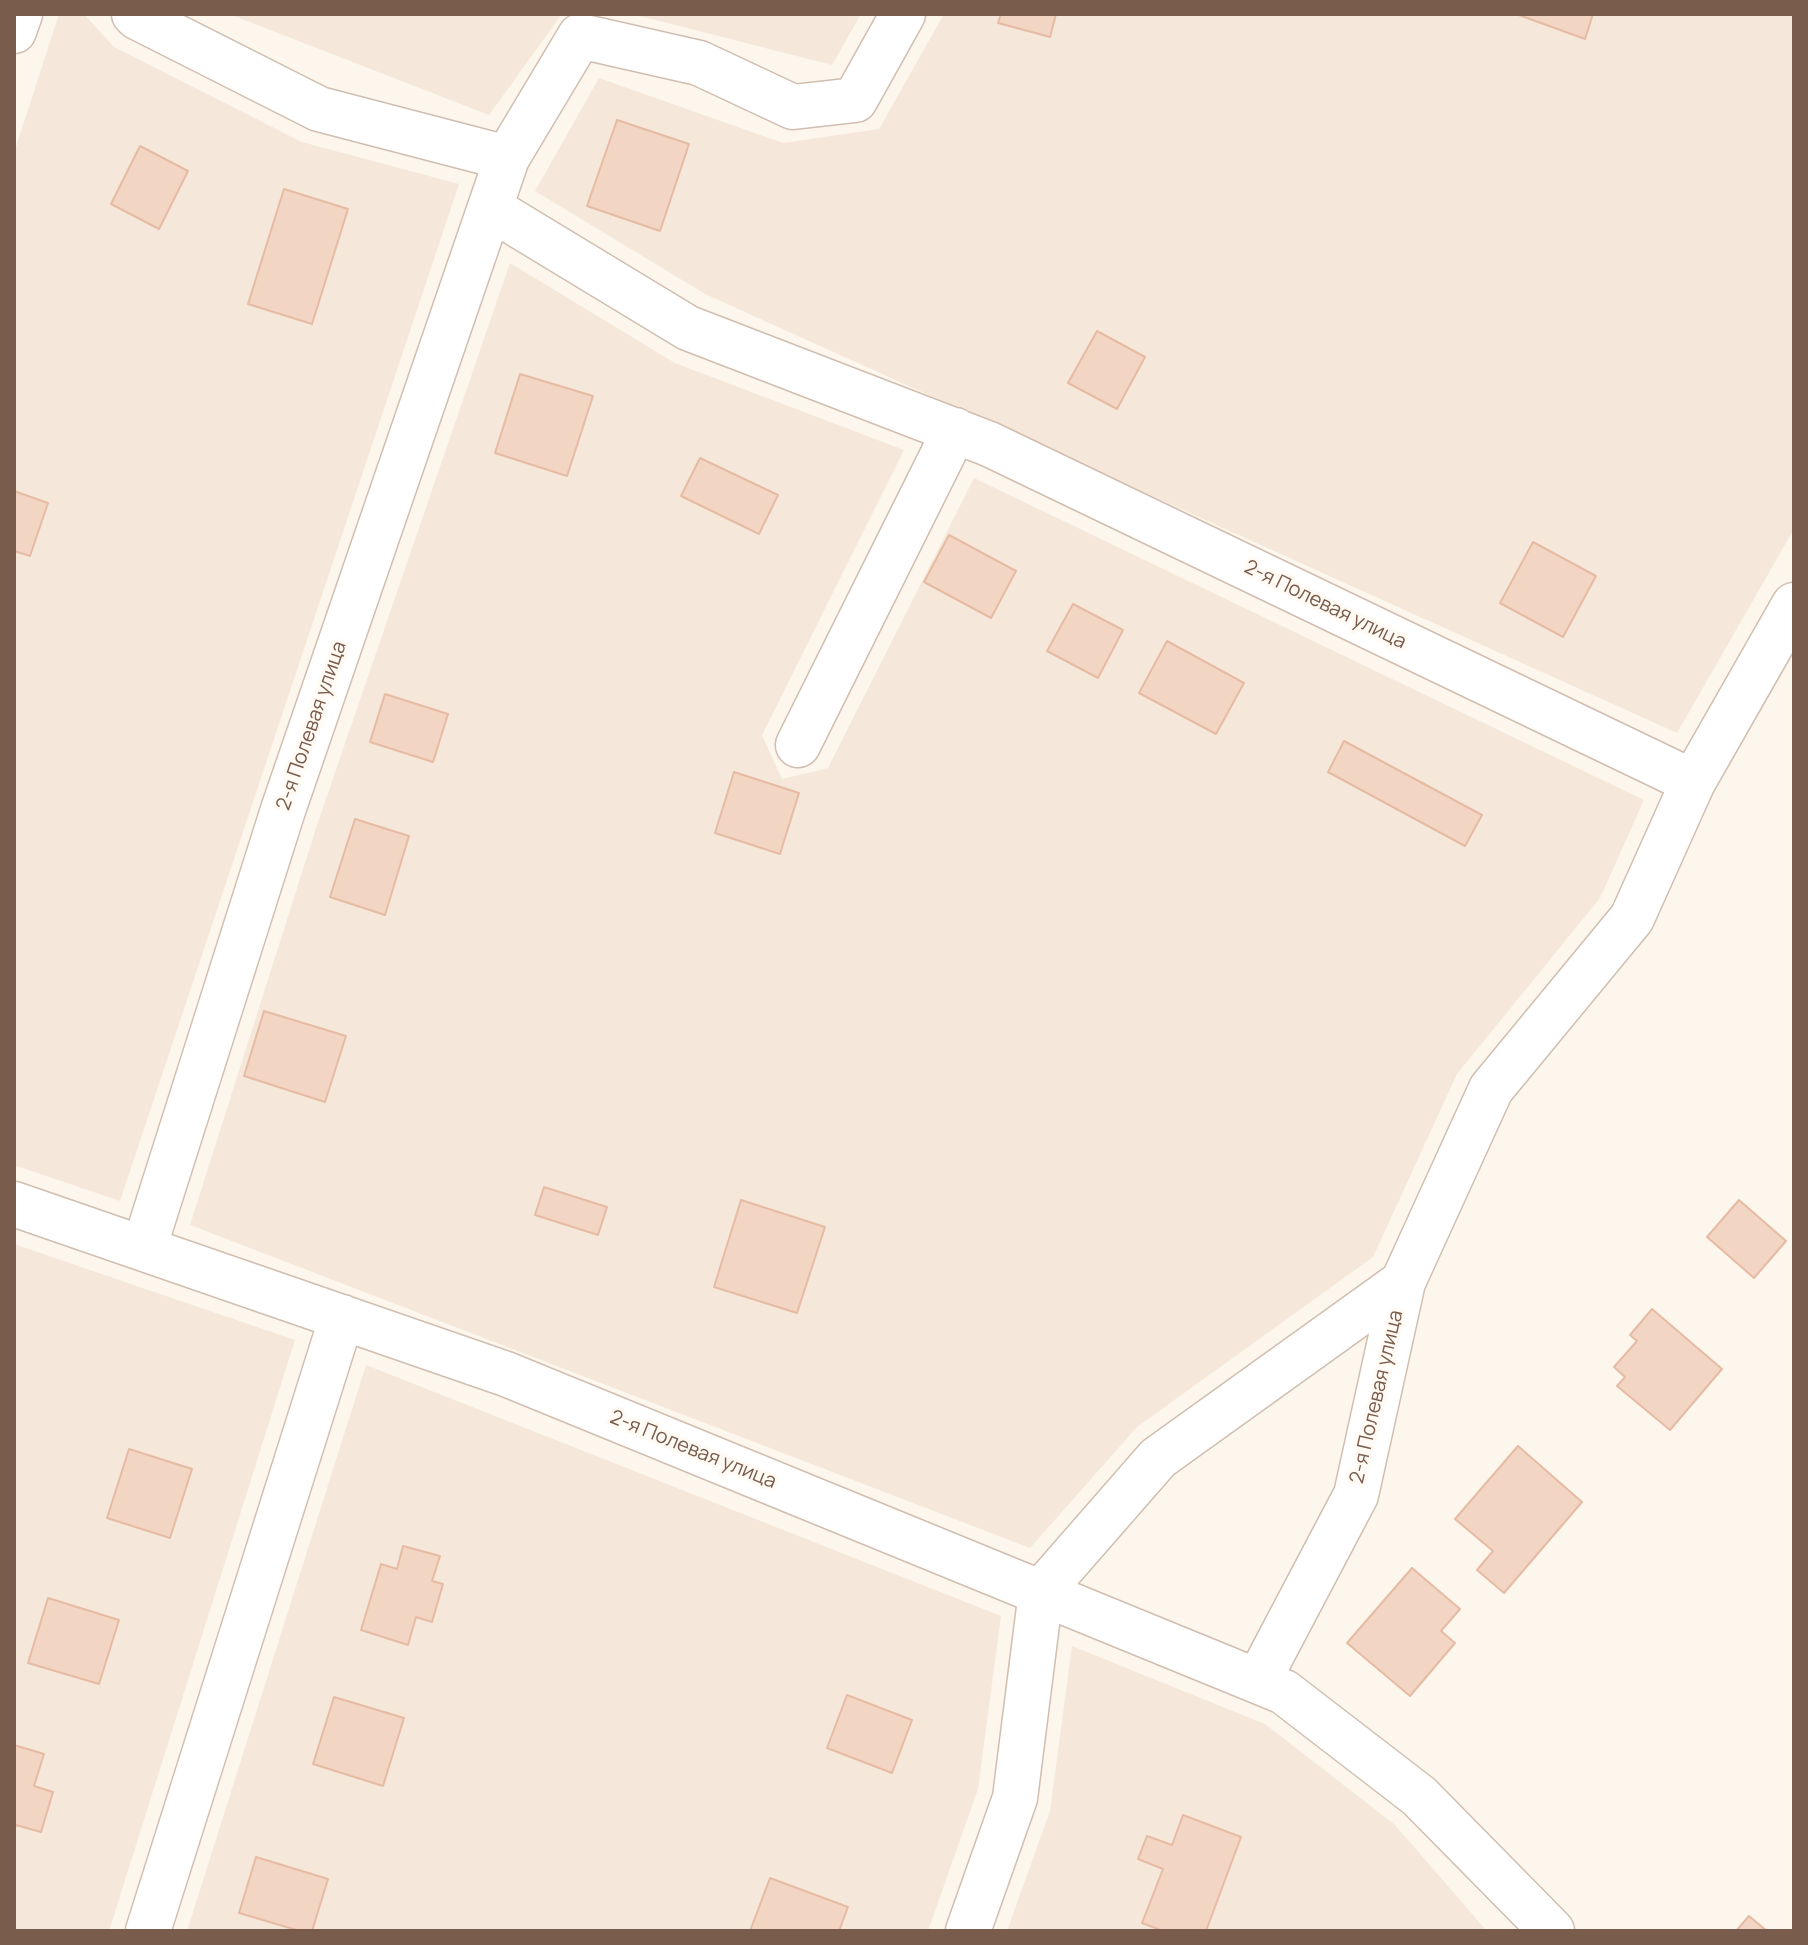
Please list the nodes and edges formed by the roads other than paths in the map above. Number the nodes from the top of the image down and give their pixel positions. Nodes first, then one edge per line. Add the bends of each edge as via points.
1 (20, 14) edge
2 (134, 14) edge
3 (903, 14) edge
4 (14, 31) edge
5 (507, 158) junction
6 (490, 208) junction
7 (955, 430) junction
8 (1794, 605) edge
9 (798, 745) dead end
10 (1693, 782) junction
11 (14, 1204) edge
12 (144, 1248) junction
13 (1403, 1282) junction
14 (342, 1317) junction
15 (1041, 1592) junction
16 (1258, 1681) junction
17 (148, 1931) edge
18 (968, 1931) edge
19 (1552, 1931) edge

1 - 4 street
2 - 5 street via 319,109
3 - 5 street, 2-я Полевая улица via 855,100 793,107 699,63 580,36
5 - 6 street, 2-я Полевая улица
6 - 7 street, 2-я Полевая улица via 688,328
6 - 12 street, 2-я Полевая улица via 283,810
7 - 9 street
7 - 10 street, 2-я Полевая улица
8 - 10 street, 2-я Полевая улица
10 - 13 street, 2-я Полевая улица via 1632,918 1491,1089
11 - 12 street, 2-я Полевая улица
12 - 14 street, 2-я Полевая улица
13 - 15 street, 2-я Полевая улица via 1158,1458
13 - 16 street, 2-я Полевая улица via 1356,1495
14 - 15 street, 2-я Полевая улица via 506,1374
14 - 17 street
15 - 16 street, 2-я Полевая улица
15 - 18 street via 1015,1798
16 - 19 street, 2-я Полевая улица via 1284,1692 1419,1796

